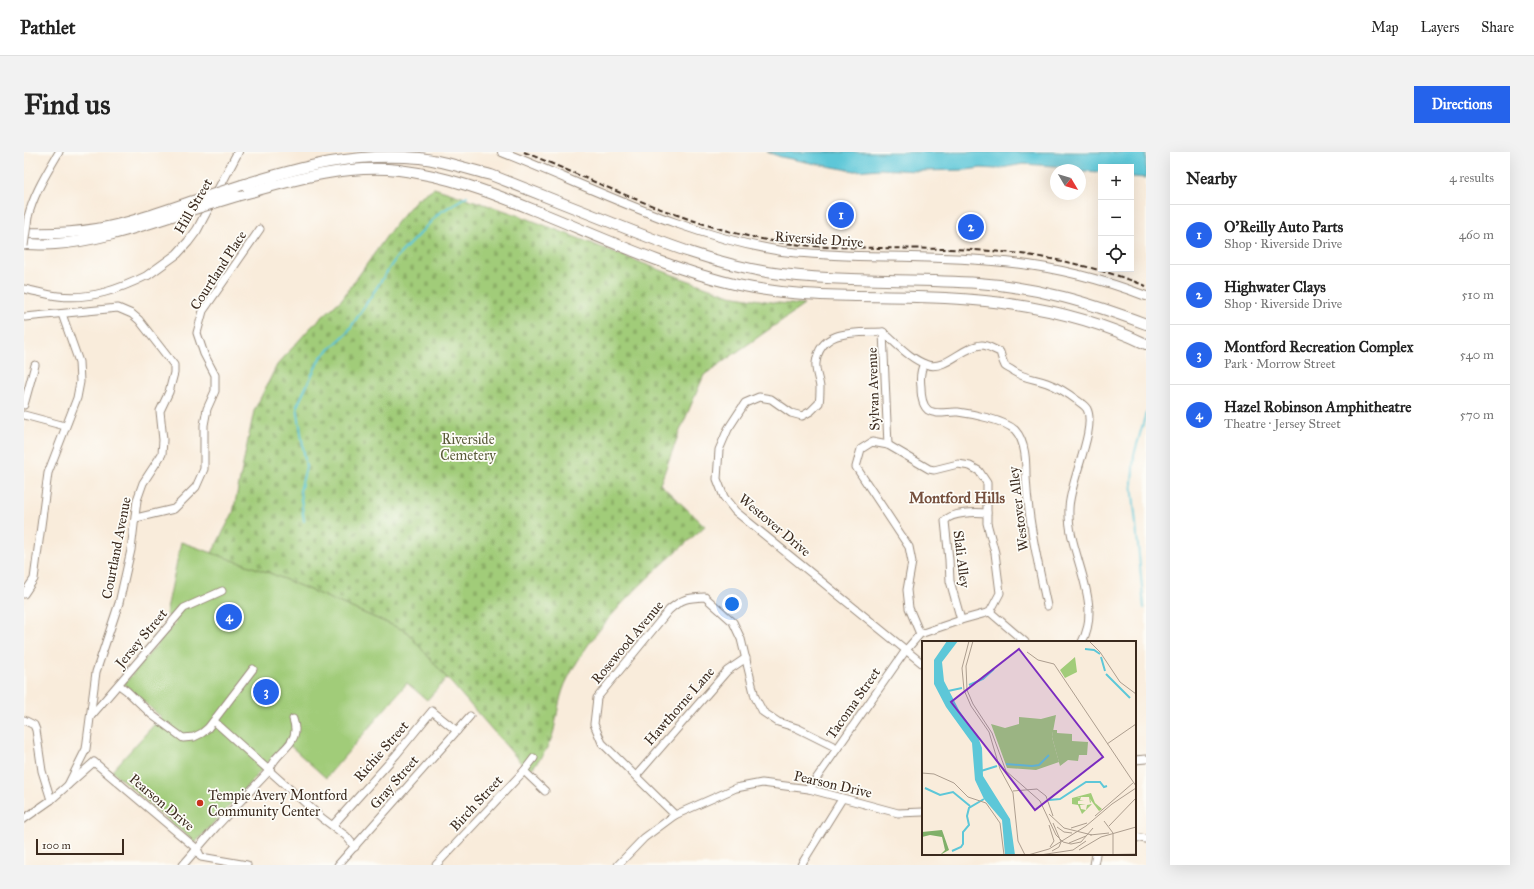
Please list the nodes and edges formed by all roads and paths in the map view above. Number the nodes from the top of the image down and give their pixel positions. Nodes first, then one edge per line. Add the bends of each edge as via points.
1 (59, 152) edge
2 (238, 152) edge
3 (502, 152) edge
4 (260, 229) dead end
5 (24, 233) edge
6 (24, 245) edge
7 (148, 275) joint
8 (24, 289) edge
9 (1146, 296) edge
10 (62, 314) junction
11 (24, 317) edge
12 (1146, 324) edge
13 (883, 332) junction
14 (1146, 344) edge
15 (924, 364) junction
16 (35, 365) dead end
17 (24, 404) edge
18 (24, 415) edge
19 (65, 426) junction
20 (888, 445) junction
21 (987, 513) junction
22 (136, 518) junction
23 (222, 591) dead end
24 (24, 594) edge
25 (1047, 606) dead end
26 (990, 612) junction
27 (960, 620) junction
28 (920, 634) junction
29 (1023, 641) edge
30 (1082, 641) edge
31 (906, 650) junction
32 (746, 658) junction
33 (922, 663) edge
34 (253, 669) dead end
35 (119, 685) junction
36 (91, 716) junction
37 (470, 716) dead end
38 (24, 720) edge
39 (293, 720) dead end
40 (214, 721) junction
41 (456, 731) junction
42 (837, 748) junction
43 (534, 758) dead end
44 (1146, 759) edge
45 (1136, 760) edge
46 (270, 770) junction
47 (524, 771) junction
48 (636, 776) junction
49 (68, 785) junction
50 (809, 789) junction
51 (545, 791) dead end
52 (842, 799) junction
53 (51, 800) junction
54 (922, 812) edge
55 (675, 815) junction
56 (24, 819) edge
57 (333, 825) junction
58 (1136, 837) edge
59 (1146, 839) edge
60 (355, 847) junction
61 (197, 849) junction
62 (1096, 855) edge
63 (183, 865) edge
64 (247, 865) edge
65 (338, 865) edge
66 (436, 865) edge
67 (618, 865) edge
68 (801, 865) edge
69 (1094, 865) edge

1 - 6 street, bridge via 32,203
2 - 7 main road, Hill Street via 197,230 177,254
3 - 9 main road, Riverside Drive via 680,225 759,247 829,254 966,259 1020,264 1086,276
4 - 22 street, Courtland Place via 203,311 197,332 204,354 215,375 215,391 207,409 204,425 204,469 196,487 174,509
5 - 12 highway, bridge via 51,234 97,229 136,220 288,171 334,160 370,157 421,158 491,175 683,251 742,267 818,278 943,281 1019,288 1060,295
6 - 14 highway, bridge via 88,240 118,233 237,196 333,172 396,170 443,178 482,190 656,260 737,284 786,293 943,298 1016,305 1055,312 1089,322
7 - 8 street, Hill Street via 124,287 95,295 58,296
10 - 11 street, Courtland Avenue
10 - 19 street via 79,362 80,382 77,398
10 - 22 street, Courtland Avenue via 118,308 132,314 174,366 169,392 160,411 162,454 143,483 137,500
13 - 15 street
13 - 20 street, Sylvan Avenue
13 - 31 street, Westover Drive via 841,334 825,342 819,351 816,364 820,388 819,403 802,416 791,413 771,399 759,397 745,403 728,428 718,450 717,479 724,497 735,511
15 - 25 street, Westover Alley via 921,390 924,405 929,411 957,412 996,420 1012,428 1019,436 1024,452 1027,502 1034,545
15 - 30 street via 940,365 967,349 984,345 1000,352 1005,366 1021,377 1046,382 1070,395 1086,408 1089,415 1088,438 1073,483 1069,508 1077,558 1089,599 1089,626
16 - 17 street
18 - 19 street
19 - 24 street via 48,473 34,579
20 - 21 street via 929,469 958,464 979,471 987,483
20 - 28 street via 872,442 861,449 856,467 909,547 912,562 907,590 909,608
21 - 26 street via 1000,592
21 - 27 street, Slali Alley via 952,516 945,521 950,581
22 - 36 street, Courtland Avenue via 118,603 96,672
23 - 35 street, Jersey Street via 184,608
26 - 27 street
26 - 29 street
27 - 28 street
28 - 31 street, Tacoma Street
31 - 33 street
31 - 42 street, Tacoma Street
32 - 42 street, Rosewood Avenue via 755,696 763,712 778,722 797,728
32 - 48 street, Hawthorne Lane via 727,671
32 - 48 street, Rosewood Avenue via 733,622 705,597 688,598 669,610 597,698 594,724 602,743
34 - 40 street
35 - 36 street, Jersey Street
35 - 40 street via 152,715 183,738 202,733
36 - 49 street, Courtland Avenue via 86,749
37 - 41 street, Gray Street
38 - 53 street via 34,725 36,730 42,770
39 - 46 street via 296,730 292,741 271,764
40 - 46 street
41 - 57 street, Richie Street via 432,711
41 - 60 street, Gray Street
42 - 50 street, Tacoma Street
43 - 47 street, Birch Street
44 - 45 street
46 - 57 street
46 - 61 street
47 - 51 street
47 - 66 street, Birch Street
48 - 55 street, Rosewood Avenue
49 - 53 street, Courtland Avenue
49 - 61 street, Pearson Drive via 94,762
50 - 52 street, Pearson Drive
50 - 55 street, Pearson Drive via 762,783 736,788
52 - 54 street, Pearson Drive via 898,813
52 - 68 street
53 - 56 street, Courtland Avenue
55 - 67 street, Pearson Drive via 644,838
57 - 60 street
58 - 59 street
60 - 65 street, Gray Street
61 - 63 street
61 - 64 street, Pearson Drive via 201,857
62 - 69 street

